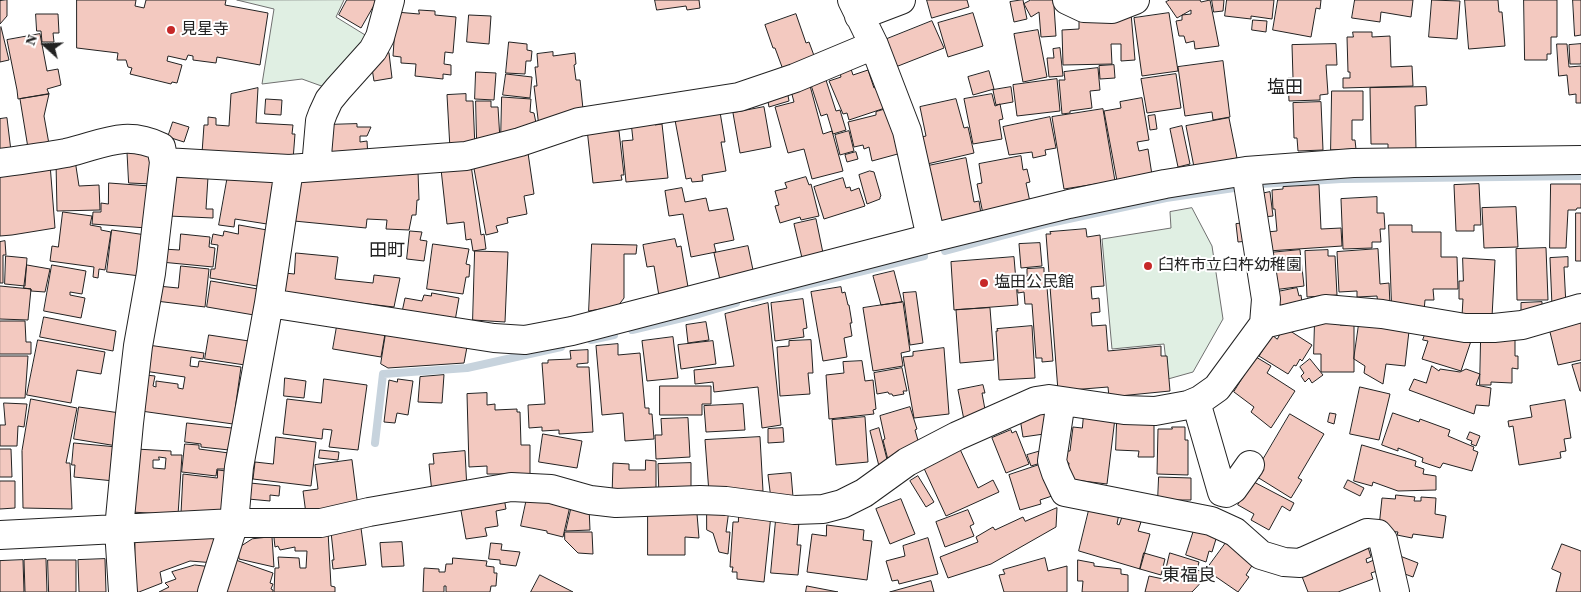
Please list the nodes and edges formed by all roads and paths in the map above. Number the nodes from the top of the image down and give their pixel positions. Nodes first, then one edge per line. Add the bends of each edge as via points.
1 (390, 0) edge
2 (901, 0) edge
3 (1067, 0) edge
4 (1135, 0) edge
5 (856, 8) edge
6 (874, 45) junction
7 (1581, 160) edge
8 (164, 162) junction
9 (0, 163) edge
10 (302, 168) junction
11 (1246, 171) junction
12 (931, 238) junction
13 (269, 303) junction
14 (1581, 308) edge
15 (1264, 324) junction
16 (1062, 401) junction
17 (1192, 404) junction
18 (1250, 465) dead end
19 (234, 523) junction
20 (119, 529) junction
21 (0, 535) edge
22 (122, 592) edge
23 (212, 592) edge
24 (1395, 592) edge

1 - 10 street via 380,38 329,100
2 - 5 street
3 - 4 street via 1084,8 1112,9
5 - 6 street
6 - 10 street via 739,97 579,122 466,156
6 - 12 street via 907,131
7 - 11 street via 1353,163
8 - 9 street via 161,147 148,141 120,138 66,152
8 - 10 street
8 - 20 street via 151,273 138,346
10 - 13 street
11 - 12 street via 1088,200
11 - 15 street via 1266,299
12 - 13 street via 572,331 525,340
13 - 19 street via 239,467
14 - 15 street via 1522,325 1494,328 1465,328 1382,314 1325,309
15 - 17 street via 1217,388
16 - 17 street via 1155,411
16 - 19 street via 1036,401 957,436 907,462 864,493 823,509 794,510 700,500 616,503 590,500 551,489 511,487 321,523
16 - 24 street via 1052,461 1065,492 1211,521 1235,532 1262,555 1292,564 1366,533 1378,534 1383,540
17 - 18 street via 1222,492 1233,490
19 - 20 street
19 - 23 street
20 - 21 street
20 - 22 street

